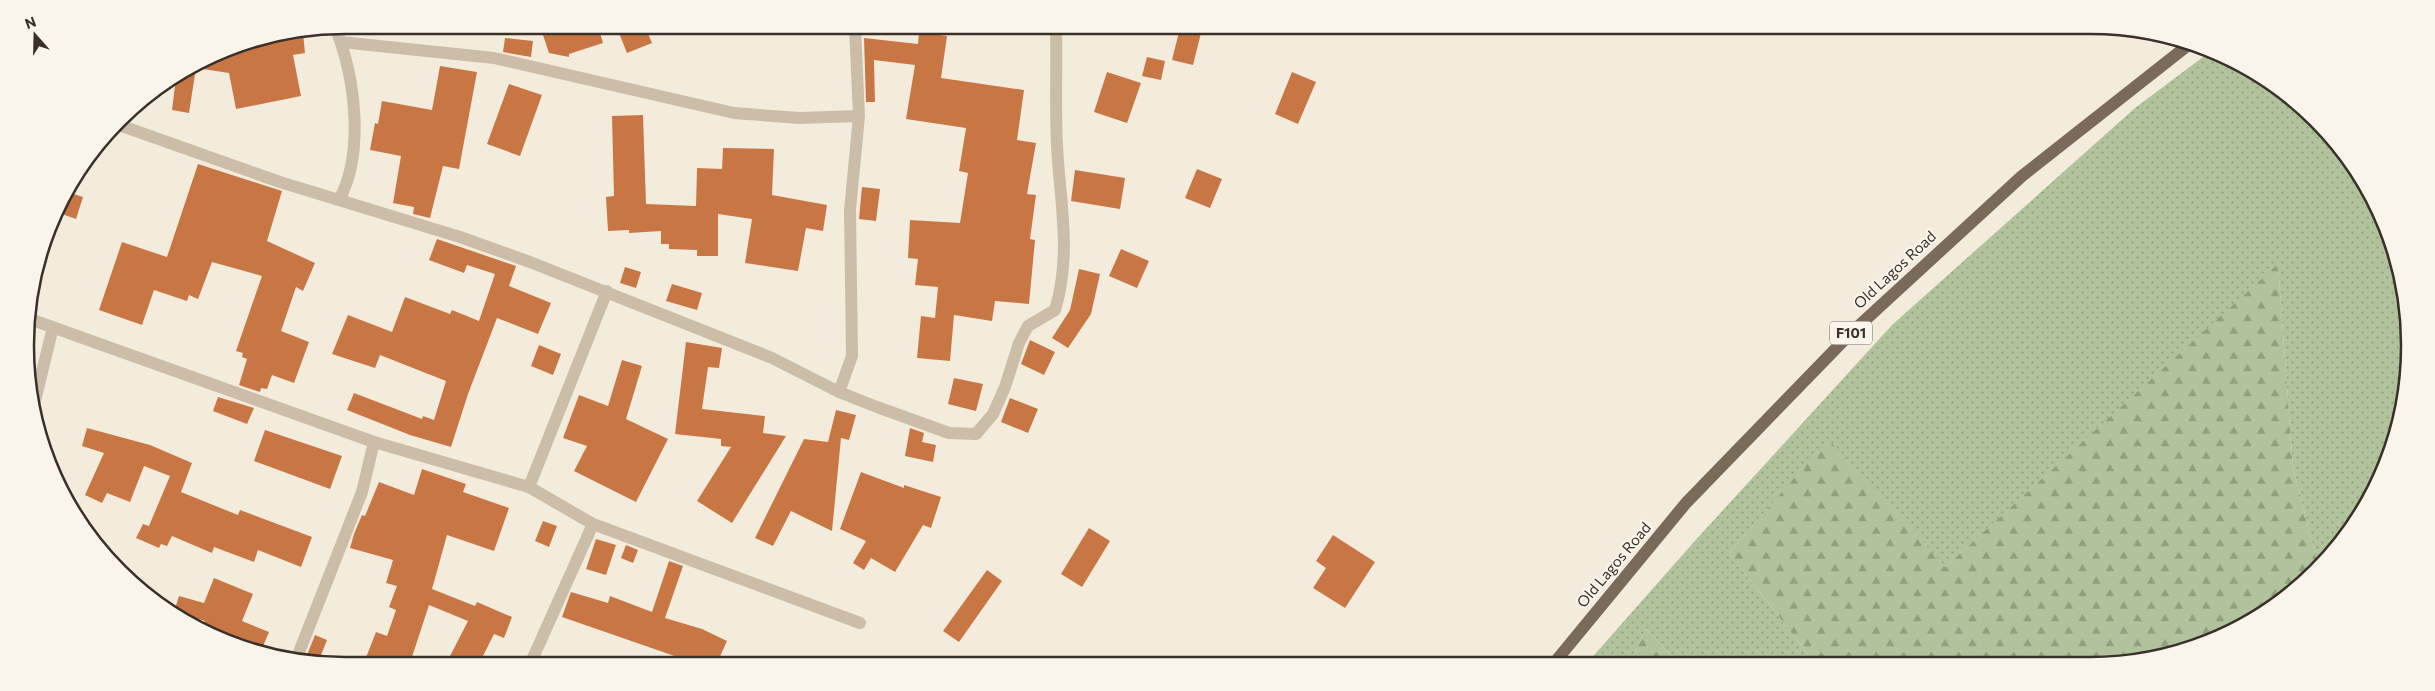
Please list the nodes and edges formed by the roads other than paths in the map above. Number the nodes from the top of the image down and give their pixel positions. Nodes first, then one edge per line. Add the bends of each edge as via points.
1 (338, 34) edge
2 (855, 34) edge
3 (1056, 34) edge
4 (341, 42) junction
5 (2184, 48) edge
6 (859, 116) junction
7 (124, 127) edge
8 (339, 200) junction
9 (607, 291) junction
10 (34, 321) edge
11 (52, 327) junction
12 (37, 392) edge
13 (839, 392) junction
14 (374, 442) junction
15 (528, 487) junction
16 (593, 524) junction
17 (860, 623) dead end
18 (298, 654) edge
19 (533, 657) edge
20 (1559, 657) edge

1 - 4 street
2 - 6 street
3 - 13 street via 1057,145 1065,260 1062,287 1055,310 1028,326 993,414 976,434 949,433
4 - 6 street via 494,58 734,113 799,118
4 - 8 street via 350,78 354,118 347,186
5 - 20 main road, Old Lagos Road / F101 via 2022,176 1851,333 1686,503
6 - 13 street via 850,210 852,356
7 - 8 street
8 - 9 street via 460,237
9 - 13 street via 772,358
9 - 15 street
10 - 11 street
11 - 12 street
11 - 14 street
14 - 15 street
14 - 18 street via 362,492
15 - 16 street
16 - 17 street
16 - 19 street

